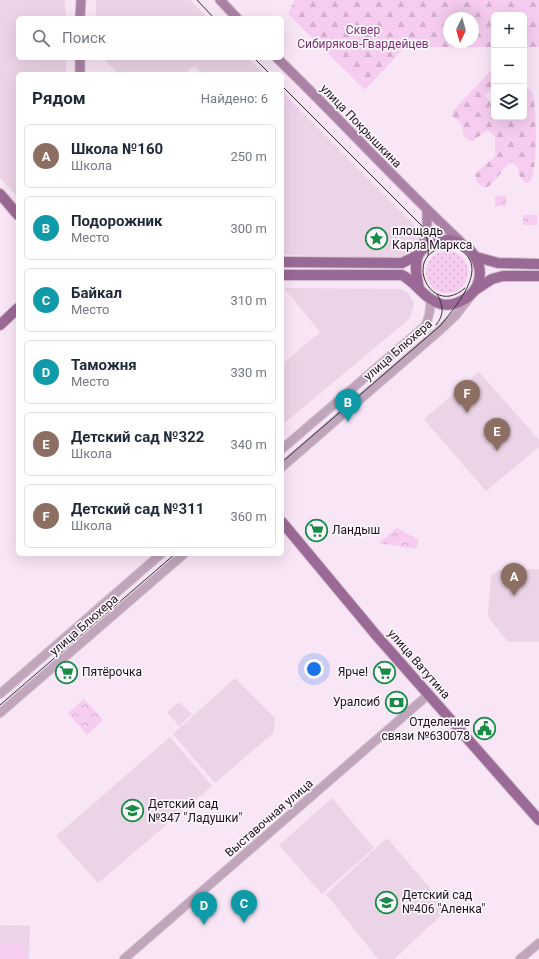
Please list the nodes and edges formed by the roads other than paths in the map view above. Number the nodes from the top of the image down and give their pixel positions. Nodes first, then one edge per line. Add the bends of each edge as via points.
1 (80, 0) edge
2 (220, 0) edge
3 (80, 16) edge
4 (235, 16) edge
5 (80, 60) edge
6 (279, 60) edge
7 (80, 72) edge
8 (0, 194) edge
9 (427, 211) junction
10 (16, 212) edge
11 (460, 241) junction
12 (420, 253) junction
13 (476, 257) junction
14 (284, 262) edge
15 (539, 264) edge
16 (284, 275) edge
17 (539, 276) edge
18 (419, 288) junction
19 (473, 293) junction
20 (430, 298) junction
21 (16, 310) edge
22 (0, 325) edge
23 (284, 448) edge
24 (284, 465) edge
25 (284, 524) edge
26 (159, 556) edge
27 (182, 556) edge
28 (0, 694) edge
29 (428, 695) junction
30 (0, 713) edge
31 (539, 820) edge
32 (539, 943) edge
33 (124, 959) edge
34 (520, 959) edge

1 - 3 main road
2 - 4 main road
5 - 7 main road
6 - 9 main road, улица Покрышкина
8 - 10 main road
9 - 11 main road, улица Покрышкина
9 - 12 main road via 426,235
11 - 12 main road via 440,240 430,244
11 - 13 main road
12 - 14 main road via 402,263
12 - 18 main road via 416,275
13 - 15 main road via 498,263
13 - 19 main road via 480,271
16 - 18 main road via 402,276
17 - 19 main road via 503,276 492,279
18 - 20 main road
19 - 20 main road via 450,304 443,304
19 - 24 street, улица Блюхера via 456,315 438,332
20 - 23 street, улица Блюхера via 431,310 425,326
21 - 22 main road
25 - 29 main road, улица Ватутина
26 - 28 street, улица Блюхера
27 - 30 street, улица Блюхера
29 - 31 main road, улица Ватутина
29 - 33 street, Выставочная улица
32 - 34 street

